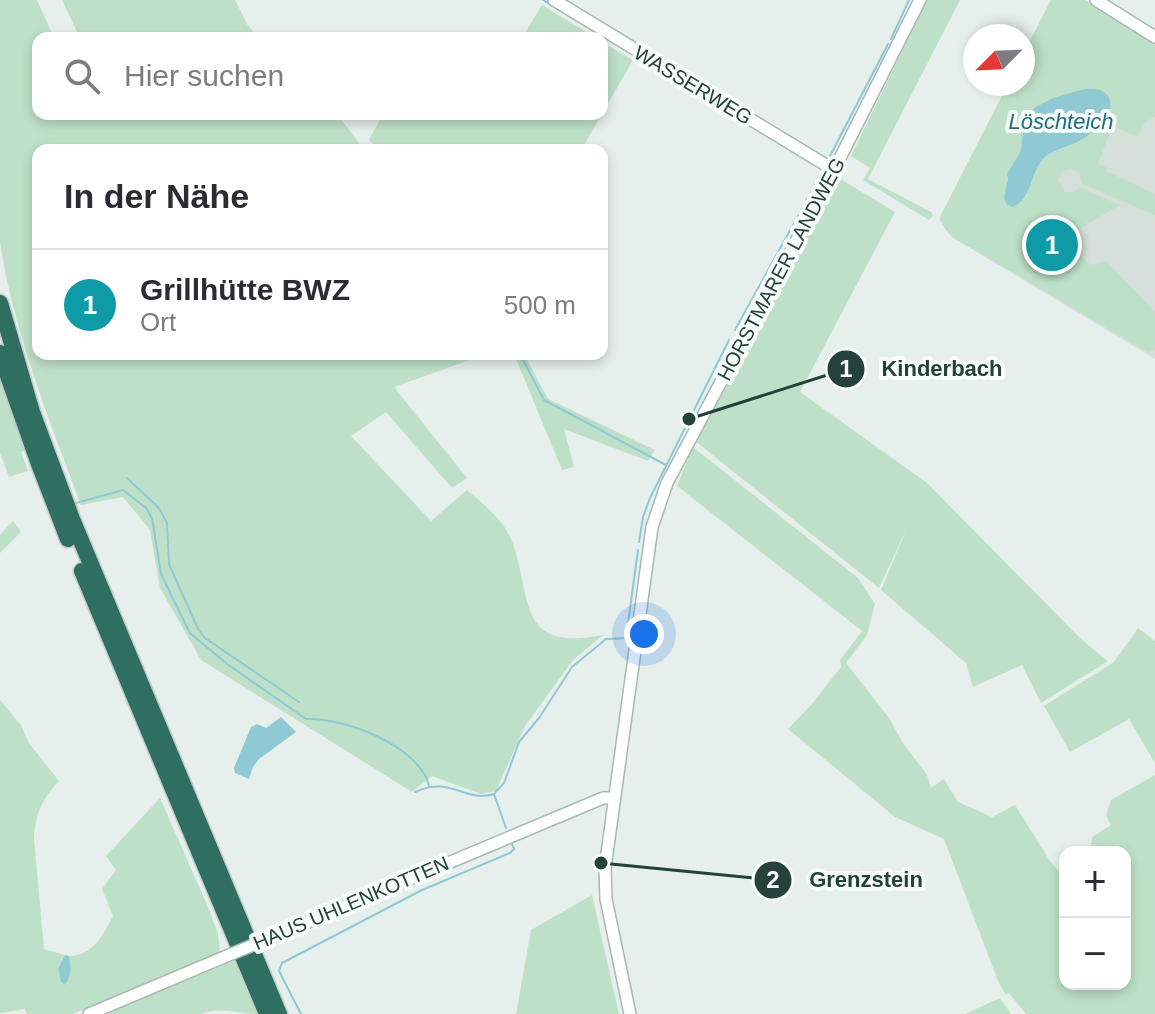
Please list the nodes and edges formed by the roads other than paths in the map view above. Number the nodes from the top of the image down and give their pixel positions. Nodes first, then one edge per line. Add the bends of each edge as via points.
1 (554, 0) edge
2 (920, 0) edge
3 (1096, 0) edge
4 (607, 32) edge
5 (608, 33) edge
6 (1155, 37) edge
7 (834, 170) junction
8 (0, 303) edge
9 (0, 353) edge
10 (614, 798) junction
11 (89, 1014) edge
12 (267, 1014) edge
13 (279, 1014) edge
14 (630, 1014) edge

1 - 4 street, WASSERWEG
2 - 7 street, HORSTMARER LANDWEG
3 - 6 street
5 - 7 street, WASSERWEG
7 - 10 street, HORSTMARER LANDWEG via 658,507 644,572
8 - 13 highway via 28,402 72,519
9 - 12 highway via 54,504
10 - 11 street, HAUS UHLENKOTTEN, bridge via 603,798
10 - 14 street, HORSTMARER LANDWEG via 605,881

